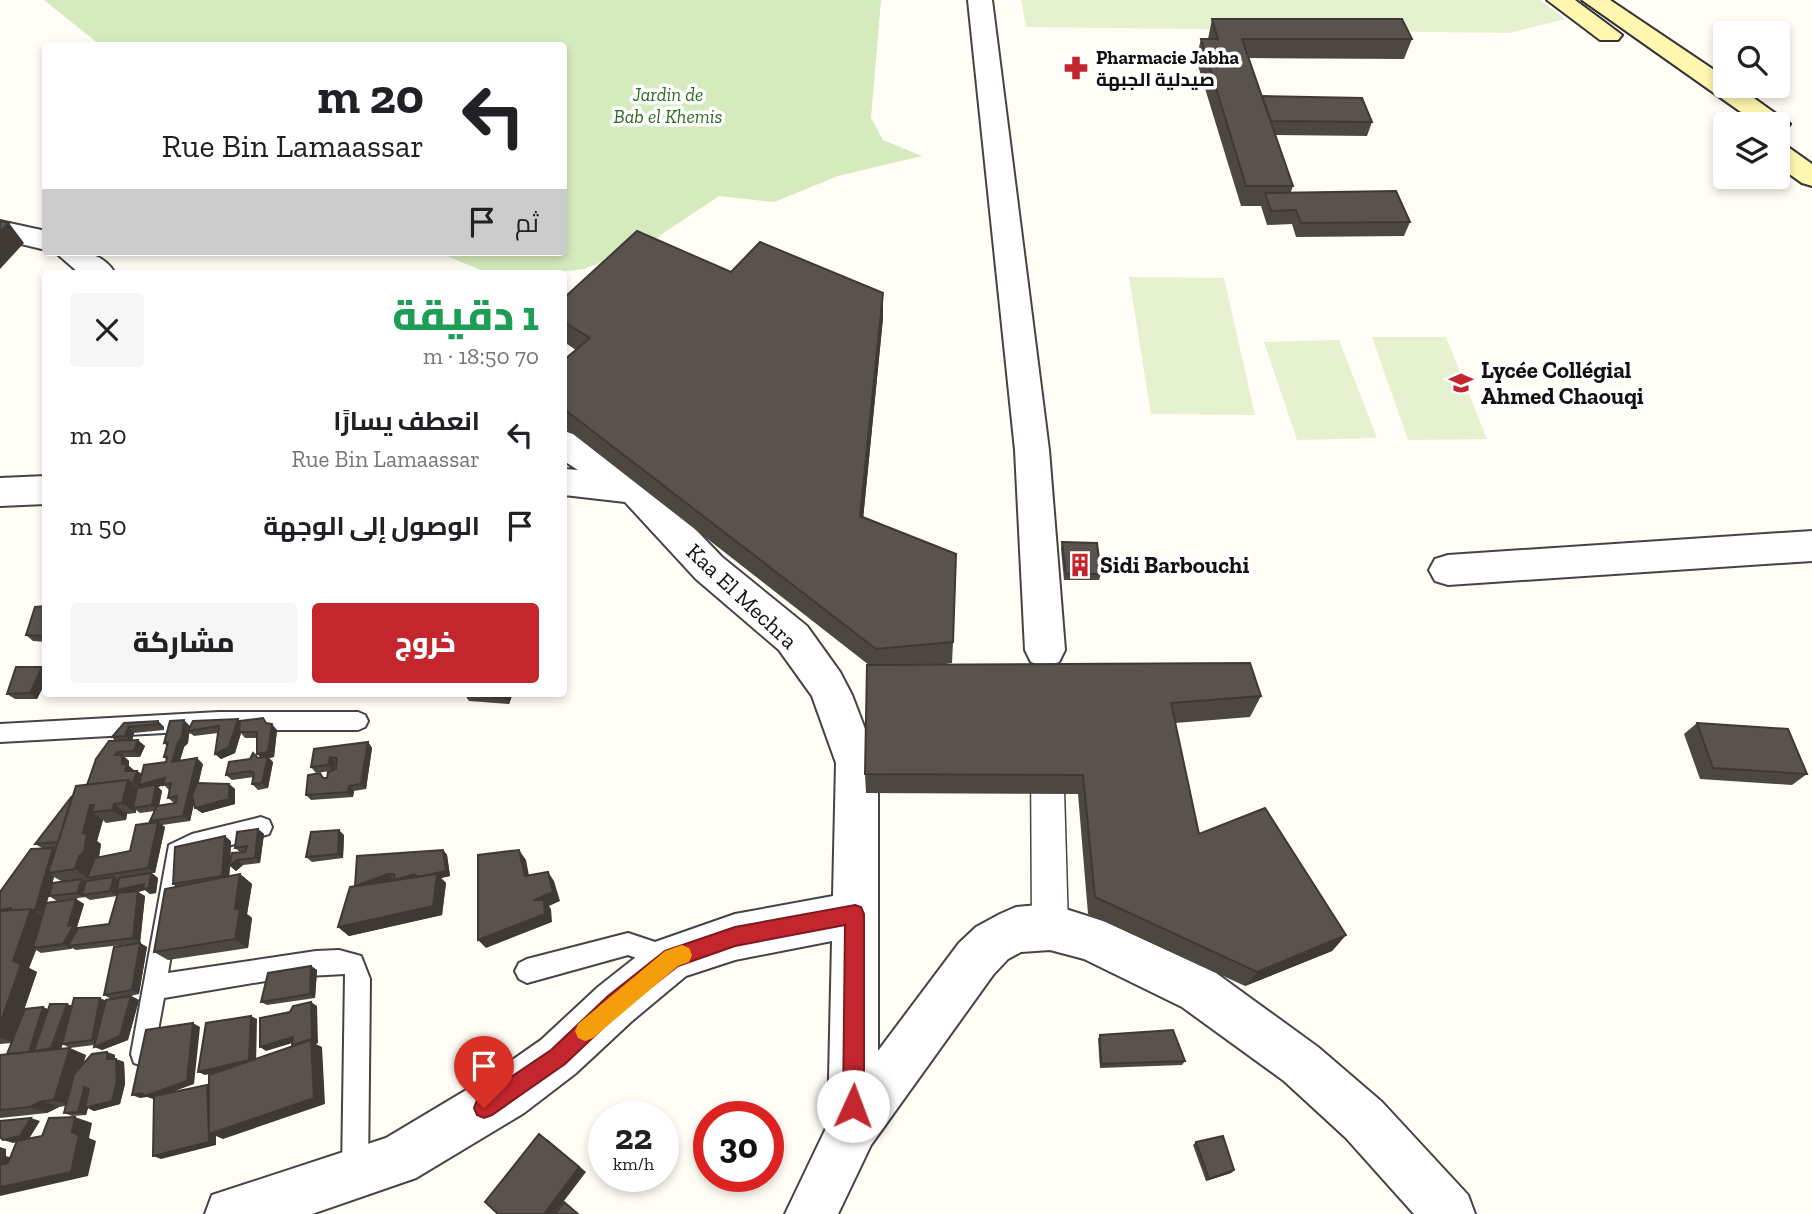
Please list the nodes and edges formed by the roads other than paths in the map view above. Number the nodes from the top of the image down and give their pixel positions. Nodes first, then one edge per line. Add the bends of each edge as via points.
1 (980, 0) edge
2 (1559, 0) edge
3 (1594, 0) edge
4 (1720, 112) edge
5 (1758, 112) edge
6 (1790, 134) edge
7 (1812, 149) edge
8 (1790, 161) edge
9 (1812, 177) edge
10 (0, 230) edge
11 (42, 240) edge
12 (76, 256) edge
13 (96, 270) edge
14 (567, 446) edge
15 (567, 482) edge
16 (634, 489) junction
17 (42, 490) edge
18 (0, 492) edge
19 (1812, 546) edge
20 (1448, 570) dead end
21 (1045, 650) joint
22 (1046, 684) edge
23 (358, 721) dead end
24 (1047, 724) edge
25 (0, 733) edge
26 (261, 827) dead end
27 (855, 914) junction
28 (1050, 927) junction
29 (672, 958) junction
30 (527, 971) dead end
31 (157, 987) junction
32 (139, 1073) edge
33 (853, 1127) junction
34 (355, 1176) junction
35 (231, 1214) edge
36 (811, 1214) edge
37 (1449, 1214) edge

1 - 21 street via 1032,450
2 - 4 main road
3 - 5 main road
6 - 7 main road
8 - 9 main road
10 - 11 street
12 - 13 street
14 - 16 street, Kaa El Mechra
15 - 16 street
16 - 27 street, Kaa El Mechra via 709,568 793,638 826,684 857,763
17 - 18 street
19 - 20 street
21 - 22 street
23 - 25 lane via 219,721
24 - 28 street
26 - 31 lane via 177,852
27 - 29 street via 735,937
27 - 33 street, Kaa El Mechra
28 - 33 street via 1016,930 992,943 976,959
28 - 37 street via 1090,937 1199,990 1301,1064 1364,1120
29 - 30 lane via 628,944
29 - 34 street via 558,1057 506,1095 398,1160
31 - 32 lane
31 - 34 lane via 301,965 353,964 359,991
33 - 36 street
34 - 35 street

